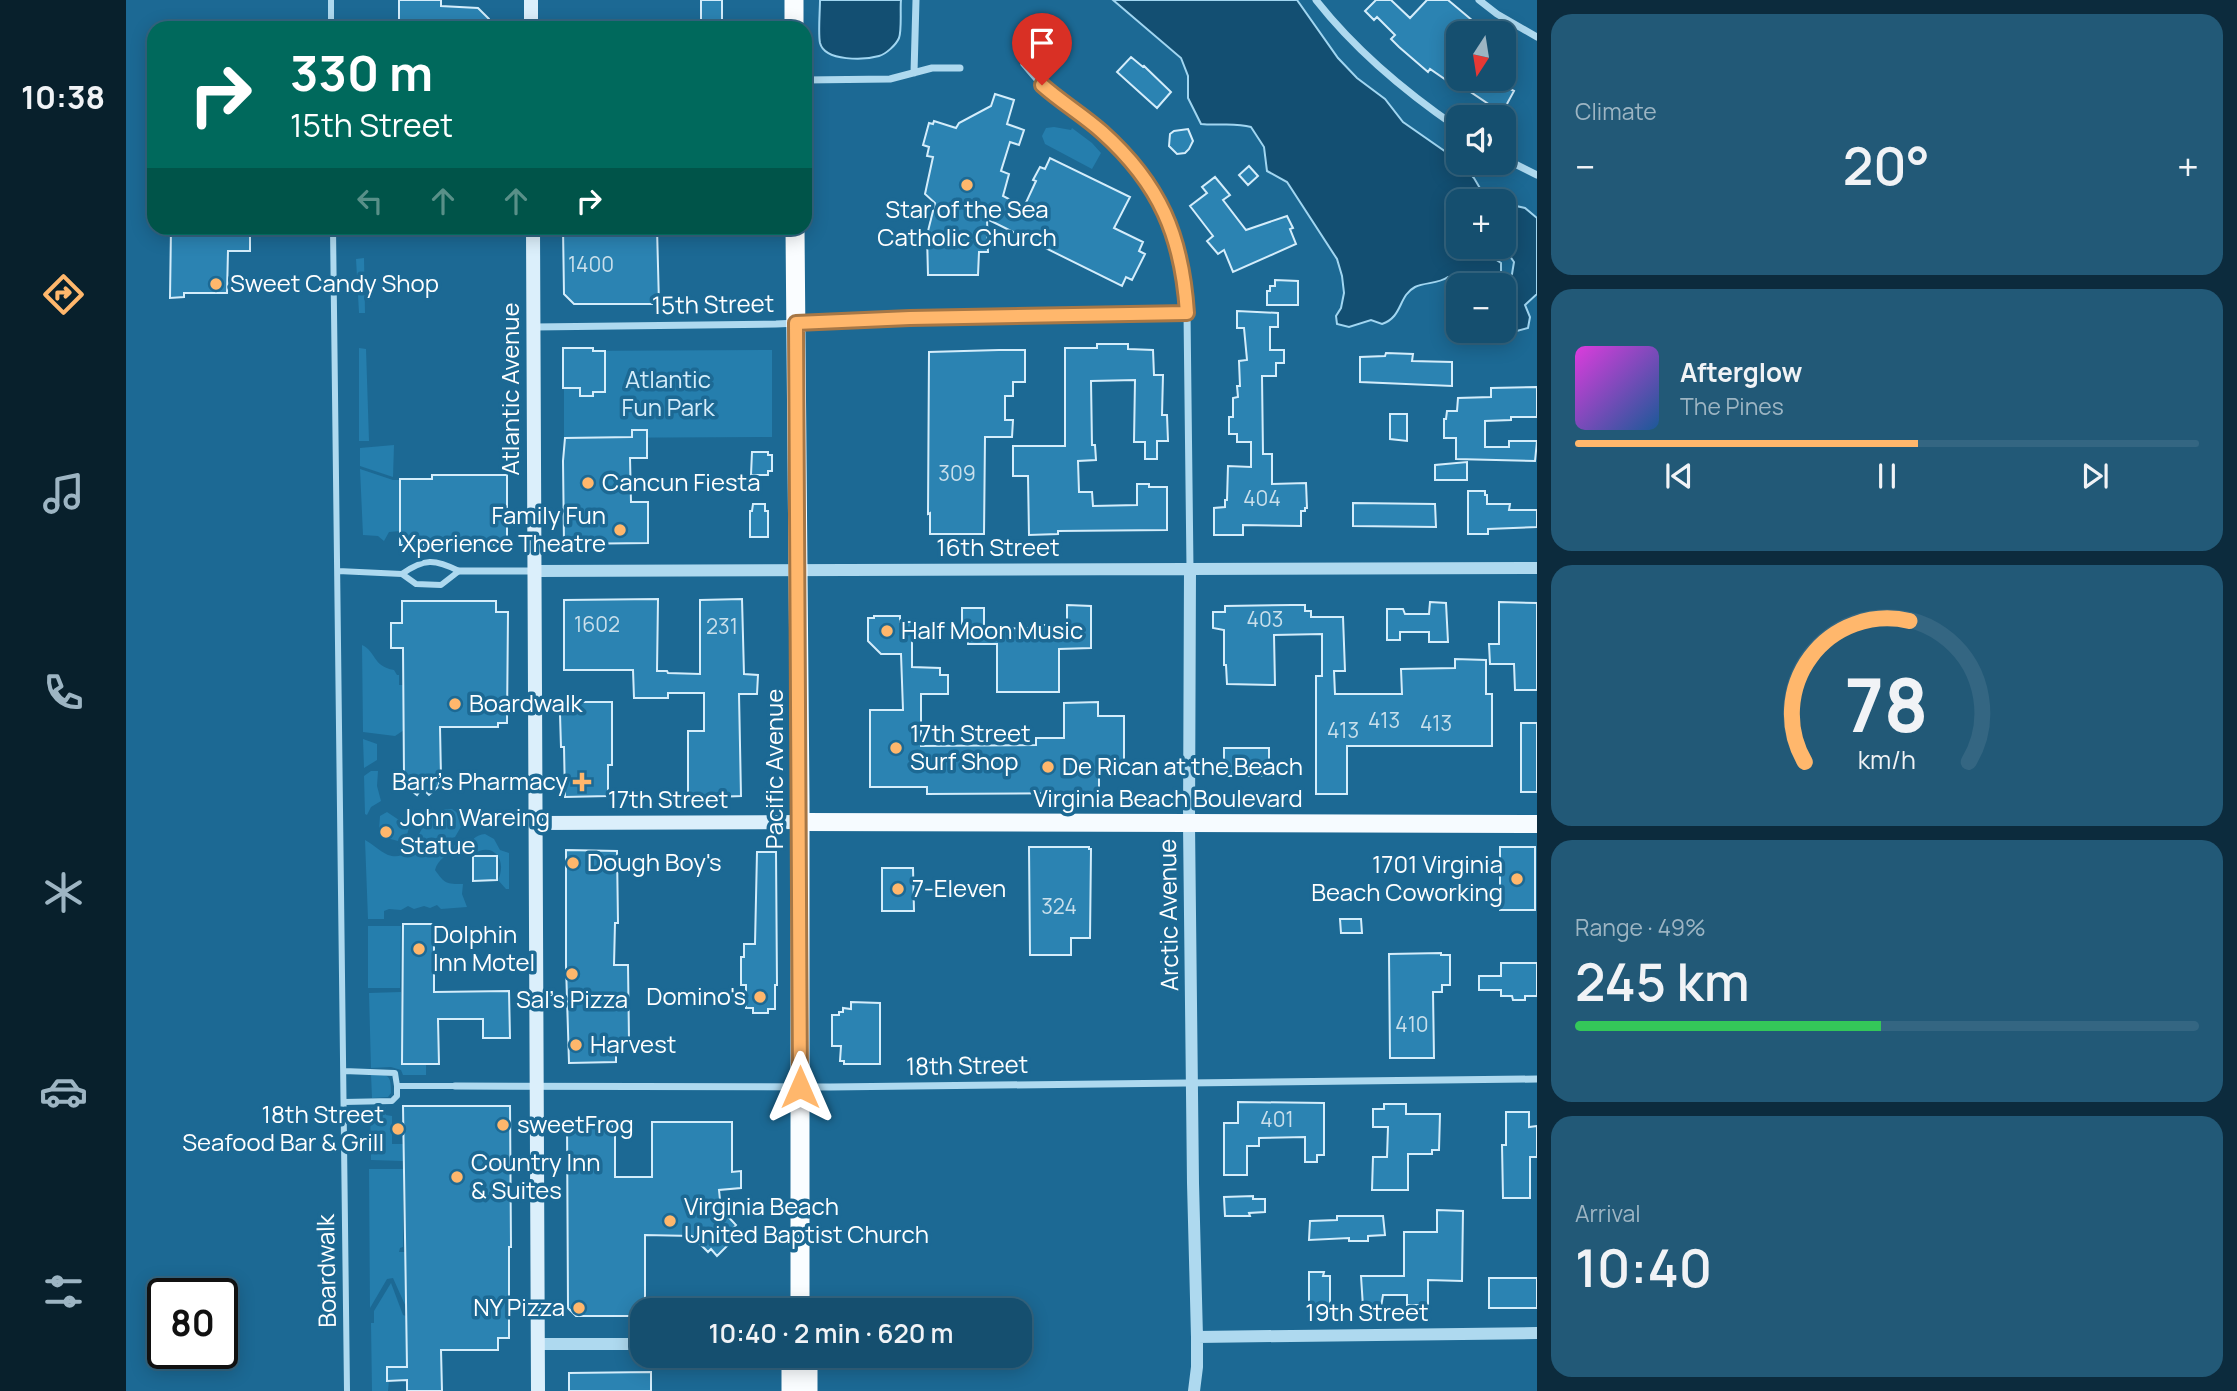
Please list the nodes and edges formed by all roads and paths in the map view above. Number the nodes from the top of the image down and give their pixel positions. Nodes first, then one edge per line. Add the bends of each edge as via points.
1 (331, 0) edge
2 (531, 0) edge
3 (794, 0) edge
4 (916, 0) edge
5 (1316, 0) edge
6 (1479, 0) edge
7 (331, 21) edge
8 (531, 21) edge
9 (794, 21) edge
10 (1537, 37) edge
11 (1024, 64) dead end
12 (960, 68) dead end
13 (914, 73) junction
14 (812, 80) edge
15 (1446, 119) edge
16 (1516, 164) edge
17 (1537, 175) edge
18 (333, 235) edge
19 (533, 235) edge
20 (795, 235) edge
21 (1187, 313) junction
22 (796, 323) junction
23 (533, 327) junction
24 (1537, 568) edge
25 (1190, 569) junction
26 (798, 570) junction
27 (338, 571) junction
28 (459, 571) junction
29 (535, 571) junction
30 (402, 574) junction
31 (800, 822) junction
32 (536, 823) junction
33 (1189, 824) junction
34 (1537, 824) edge
35 (344, 1072) junction
36 (1537, 1079) edge
37 (1192, 1083) junction
38 (397, 1086) junction
39 (455, 1086) joint
40 (537, 1087) junction
41 (800, 1087) junction
42 (344, 1102) junction
43 (800, 1298) edge
44 (1537, 1333) edge
45 (1197, 1337) junction
46 (539, 1344) junction
47 (630, 1344) edge
48 (791, 1368) edge
49 (808, 1368) edge
50 (347, 1391) edge
51 (538, 1391) edge
52 (791, 1391) edge
53 (808, 1391) edge
54 (1194, 1391) edge

1 - 7 street
2 - 8 main road
3 - 9 highway
4 - 13 street
5 - 15 street via 1387,75
6 - 10 street
11 - 21 street, Arctic Avenue via 1052,94 1122,151 1156,197 1180,257
12 - 13 street
13 - 14 street via 890,79
16 - 17 street
18 - 27 street, Boardwalk
19 - 23 main road, Atlantic Avenue
20 - 22 highway, Pacific Avenue
21 - 22 street, 15th Street
21 - 25 street, Arctic Avenue
22 - 23 street, 15th Street
22 - 26 highway, Pacific Avenue
23 - 29 main road, Atlantic Avenue
24 - 25 street, 16th Street
25 - 26 street, 16th Street
25 - 33 street, Arctic Avenue
26 - 29 street, 16th Street
26 - 31 highway, Pacific Avenue
27 - 30 street, 16th Street
27 - 35 street, Boardwalk
28 - 29 street, 16th Street
28 - 30 street, 16th Street via 443,563 418,563
28 - 30 street, 16th Street via 441,585 416,584
29 - 32 main road, Atlantic Avenue
31 - 32 main road, 17th Street
31 - 33 main road, Virginia Beach Boulevard
31 - 41 highway, Pacific Avenue
32 - 40 main road, Atlantic Avenue
33 - 34 main road, Virginia Beach Boulevard
33 - 37 street, Arctic Avenue
35 - 38 street, 18th Street via 395,1073
35 - 42 street, Boardwalk
36 - 37 street, 18th Street
37 - 41 street, 18th Street
37 - 45 street, Arctic Avenue
38 - 39 street, 18th Street
38 - 42 street via 392,1101
39 - 40 street, 18th Street
40 - 41 street, 18th Street
40 - 46 main road, Atlantic Avenue
41 - 43 highway, Pacific Avenue
42 - 50 street, Boardwalk
44 - 45 street, 19th Street
45 - 54 street, Arctic Avenue
46 - 47 street
46 - 51 main road, Atlantic Avenue
48 - 52 highway
49 - 53 highway

